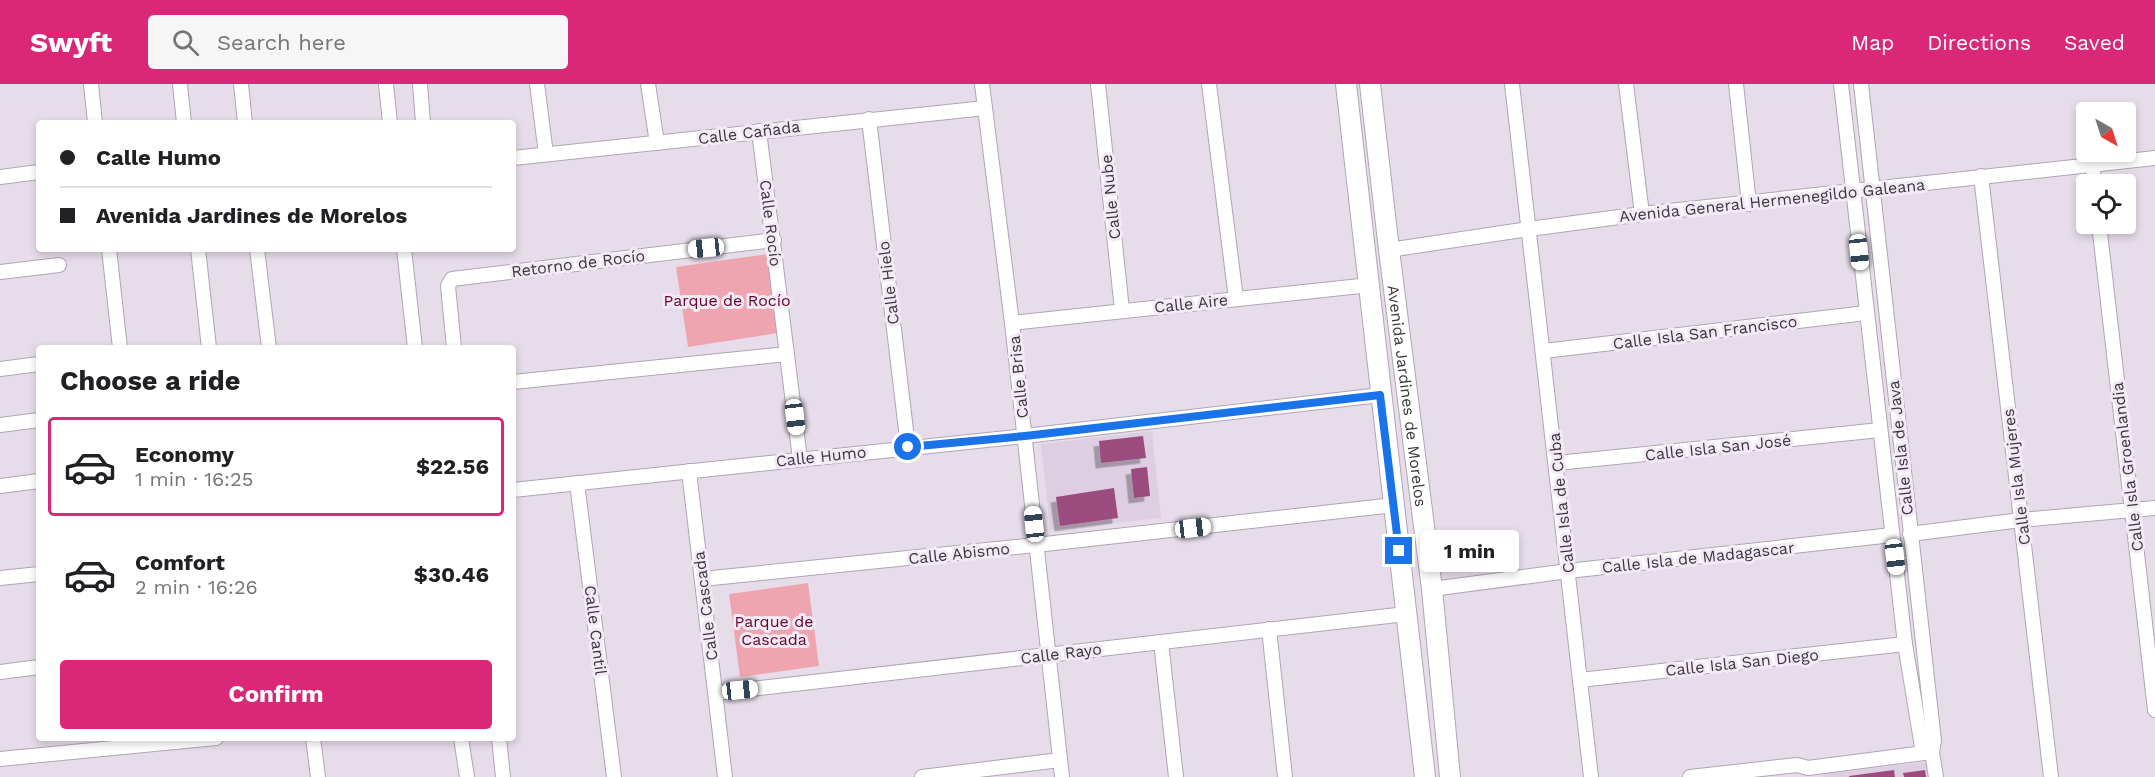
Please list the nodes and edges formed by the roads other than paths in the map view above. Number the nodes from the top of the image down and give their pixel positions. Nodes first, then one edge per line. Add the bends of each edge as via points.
1 (91, 84) edge
2 (180, 84) edge
3 (241, 84) edge
4 (386, 84) edge
5 (420, 84) edge
6 (537, 84) edge
7 (648, 84) edge
8 (982, 84) edge
9 (1098, 84) edge
10 (1209, 84) edge
11 (1346, 84) edge
12 (1370, 84) edge
13 (1512, 84) edge
14 (1626, 84) edge
15 (1736, 84) edge
16 (1841, 84) edge
17 (1861, 84) edge
18 (985, 108) junction
19 (869, 119) junction
20 (95, 120) edge
21 (184, 120) edge
22 (245, 120) edge
23 (390, 120) edge
24 (423, 120) edge
25 (759, 131) junction
26 (657, 143) junction
27 (546, 154) junction
28 (516, 158) edge
29 (2155, 158) edge
30 (2092, 164) junction
31 (36, 172) edge
32 (2094, 174) edge
33 (1981, 176) junction
34 (0, 177) edge
35 (1872, 190) junction
36 (1853, 192) junction
37 (1749, 204) junction
38 (1642, 214) junction
39 (1529, 229) junction
40 (2100, 234) edge
41 (774, 240) junction
42 (1389, 250) junction
43 (109, 252) edge
44 (198, 252) edge
45 (257, 252) edge
46 (404, 252) edge
47 (59, 265) dead end
48 (0, 272) edge
49 (1370, 285) junction
50 (1236, 298) junction
51 (1122, 310) junction
52 (1866, 313) junction
53 (1012, 323) junction
54 (1400, 340) junction
55 (1375, 342) junction
56 (120, 345) edge
57 (209, 345) edge
58 (269, 345) edge
59 (415, 345) edge
60 (454, 345) edge
61 (1544, 351) junction
62 (787, 354) junction
63 (36, 364) edge
64 (0, 369) edge
65 (516, 382) edge
66 (1380, 395) junction
67 (36, 420) edge
68 (0, 425) edge
69 (1880, 430) junction
70 (1025, 436) junction
71 (908, 447) junction
72 (800, 459) junction
73 (1557, 464) junction
74 (689, 471) junction
75 (1904, 476) junction
76 (1886, 479) junction
77 (36, 481) edge
78 (577, 483) junction
79 (0, 486) edge
80 (516, 490) edge
81 (1394, 506) junction
82 (2155, 508) edge
83 (2132, 510) junction
84 (2021, 520) junction
85 (1910, 534) junction
86 (1892, 536) junction
87 (1036, 546) junction
88 (1427, 548) junction
89 (1399, 551) junction
90 (1568, 571) junction
91 (36, 573) edge
92 (0, 578) edge
93 (702, 579) junction
94 (1432, 589) junction
95 (1406, 614) junction
96 (1269, 629) junction
97 (1161, 642) junction
98 (1905, 644) junction
99 (1048, 654) junction
100 (36, 668) edge
101 (0, 672) edge
102 (1580, 680) junction
103 (716, 693) junction
104 (2155, 710) edge
105 (185, 741) edge
106 (313, 741) edge
107 (461, 741) edge
108 (499, 741) edge
109 (1928, 752) junction
110 (0, 759) edge
111 (1060, 760) junction
112 (1809, 772) edge
113 (318, 777) edge
114 (467, 777) edge
115 (503, 777) edge
116 (614, 777) edge
117 (725, 777) edge
118 (922, 777) edge
119 (1062, 777) edge
120 (1176, 777) edge
121 (1286, 777) edge
122 (1425, 777) edge
123 (1450, 777) edge
124 (1592, 777) edge
125 (1690, 777) edge
126 (1936, 777) edge
127 (2051, 777) edge

1 - 20 street
2 - 21 street
3 - 22 street
4 - 23 street
5 - 24 street
6 - 27 street
7 - 26 street
8 - 18 street, Calle Brisa
9 - 51 street, Calle Nube
10 - 50 street
11 - 49 main road, Avenida Jardines de Morelos
12 - 42 main road, Avenida Jardines de Morelos
13 - 39 street, Calle Isla de Cuba
14 - 38 street
15 - 37 street
16 - 36 street, Calle Isla de Java
17 - 35 street, Calle Isla de Java
18 - 19 street, Calle Cañada
18 - 53 street, Calle Brisa
19 - 25 street, Calle Cañada
19 - 71 street, Calle Hielo
25 - 26 street, Calle Cañada
25 - 41 street, Calle Rocío
26 - 27 street, Calle Cañada
27 - 28 street, Calle Cañada
29 - 30 street, Avenida General Hermenegildo Galeana
30 - 32 street
30 - 33 street, Avenida General Hermenegildo Galeana
31 - 34 street
33 - 35 street, Avenida General Hermenegildo Galeana
33 - 84 street, Calle Isla Mujeres
35 - 36 street, Avenida General Hermenegildo Galeana
35 - 75 street, Calle Isla de Java
36 - 37 street, Avenida General Hermenegildo Galeana
36 - 52 street, Calle Isla de Java
37 - 38 street, Avenida General Hermenegildo Galeana
38 - 39 street, Avenida General Hermenegildo Galeana
39 - 42 street, Avenida General Hermenegildo Galeana
39 - 61 street, Calle Isla de Cuba
40 - 83 street, Calle Isla Groenlandia
41 - 60 street, Retorno de Rocío via 452,279 448,286
41 - 62 street, Calle Rocío
42 - 54 main road, Avenida Jardines de Morelos
43 - 56 street
44 - 57 street
45 - 58 street
46 - 59 street
47 - 48 street
49 - 50 street, Calle Aire
49 - 55 main road, Avenida Jardines de Morelos
50 - 51 street, Calle Aire
51 - 53 street, Calle Aire
52 - 61 street, Calle Isla San Francisco
52 - 69 street, Calle Isla de Java
53 - 70 street, Calle Brisa
54 - 55 main road
54 - 88 main road, Avenida Jardines de Morelos
55 - 66 main road, Avenida Jardines de Morelos
61 - 73 street, Calle Isla de Cuba
62 - 65 street
62 - 72 street, Calle Rocío
63 - 64 street
66 - 70 street, Calle Humo
66 - 81 main road, Avenida Jardines de Morelos
67 - 68 street
69 - 73 street, Calle Isla San José
69 - 76 street, Calle Isla de Java
70 - 71 street, Calle Humo
70 - 87 street, Calle Brisa
71 - 72 street, Calle Humo
72 - 74 street, Calle Humo
73 - 90 street, Calle Isla de Cuba
74 - 78 street, Calle Humo
74 - 93 street, Calle Cascada
75 - 76 street
75 - 85 street, Calle Isla de Java
76 - 86 street, Calle Isla de Java
77 - 79 street
78 - 80 street, Calle Humo
78 - 116 street, Calle Cantil
81 - 87 street, Calle Abismo
81 - 89 main road, Avenida Jardines de Morelos
82 - 83 street
83 - 84 street
83 - 104 street, Calle Isla Groenlandia
84 - 85 street
84 - 127 street, Calle Isla Mujeres
85 - 109 street, Calle Isla de Java via 1934,741
86 - 90 street, Calle Isla de Madagascar
86 - 98 street, Calle Isla de Java
87 - 93 street, Calle Abismo
87 - 99 street, Calle Brisa
88 - 89 main road
88 - 94 main road, Avenida Jardines de Morelos
89 - 95 main road, Avenida Jardines de Morelos
90 - 94 street, Calle Isla de Madagascar
90 - 102 street, Calle Isla de Cuba
91 - 92 street
93 - 103 street, Calle Cascada
94 - 123 main road, Avenida Jardines de Morelos
95 - 96 street, Calle Rayo
95 - 122 main road, Avenida Jardines de Morelos
96 - 97 street, Calle Rayo
96 - 121 street
97 - 99 street, Calle Rayo
97 - 120 street
98 - 102 street, Calle Isla San Diego
98 - 109 street, Calle Isla de Java
99 - 103 street, Calle Rayo
99 - 111 street, Calle Brisa
100 - 101 street
102 - 124 street, Calle Isla de Cuba
103 - 117 street, Calle Cascada
105 - 110 street
106 - 113 street
107 - 114 street
108 - 115 street
109 - 112 street
109 - 126 street, Calle Isla de Java
111 - 118 street
111 - 119 street, Calle Brisa
112 - 125 street via 1797,765

